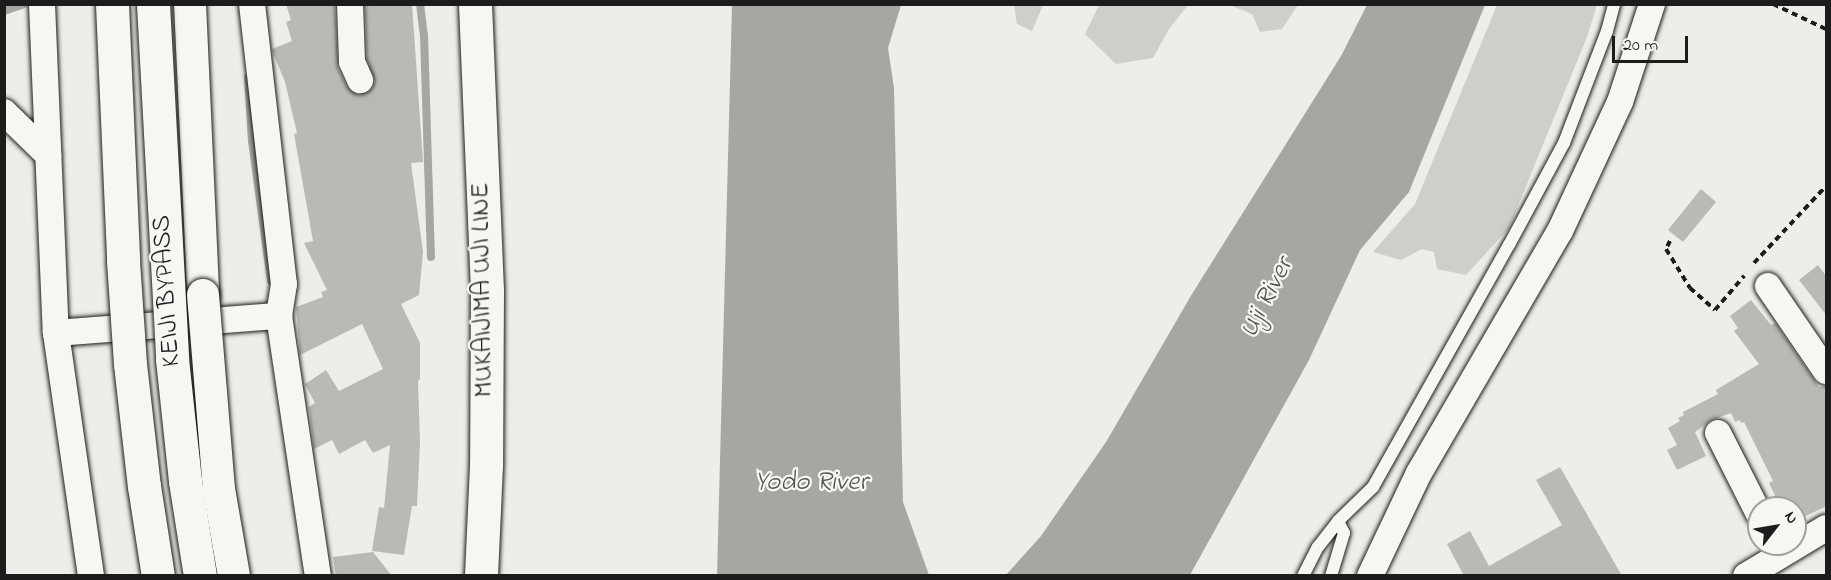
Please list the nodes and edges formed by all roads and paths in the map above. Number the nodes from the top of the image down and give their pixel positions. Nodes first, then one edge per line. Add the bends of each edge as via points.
1 (42, 4) edge
2 (112, 4) edge
3 (153, 4) edge
4 (190, 4) edge
5 (252, 4) edge
6 (350, 4) edge
7 (475, 4) edge
8 (1614, 4) edge
9 (1652, 4) edge
10 (1773, 4) edge
11 (1827, 29) edge
12 (360, 80) dead end
13 (4, 112) edge
14 (48, 155) junction
15 (1827, 186) edge
16 (1670, 241) dead end
17 (1768, 286) dead end
18 (279, 316) junction
19 (56, 333) junction
20 (1827, 371) edge
21 (1718, 433) dead end
22 (1750, 496) edge
23 (1338, 522) junction
24 (1827, 528) edge
25 (1807, 537) edge
26 (1770, 556) edge
27 (91, 576) edge
28 (158, 576) edge
29 (200, 576) edge
30 (234, 576) edge
31 (318, 576) edge
32 (481, 576) edge
33 (1303, 576) edge
34 (1331, 576) edge
35 (1370, 576) edge
36 (1746, 576) edge

1 - 14 street
2 - 28 main road, KEIJI BYPASS, bridge via 130,364
3 - 29 main road, KEIJI BYPASS, bridge via 172,359
4 - 30 street, bridge via 203,296 219,489
5 - 18 street via 284,284
6 - 12 street via 352,62
7 - 32 main road, MUKAIJIMA UJI LINE via 487,290
8 - 23 lane via 1564,143 1373,487
9 - 35 street via 1620,102 1560,231 1419,473
10 - 11 path
13 - 14 street
14 - 19 street
15 - 16 path via 1715,310 1690,288 1666,249
17 - 20 street
18 - 19 street
18 - 31 street
19 - 27 street
21 - 22 street
23 - 33 lane via 1318,547
23 - 34 lane via 1344,533
24 - 25 street
26 - 36 street

